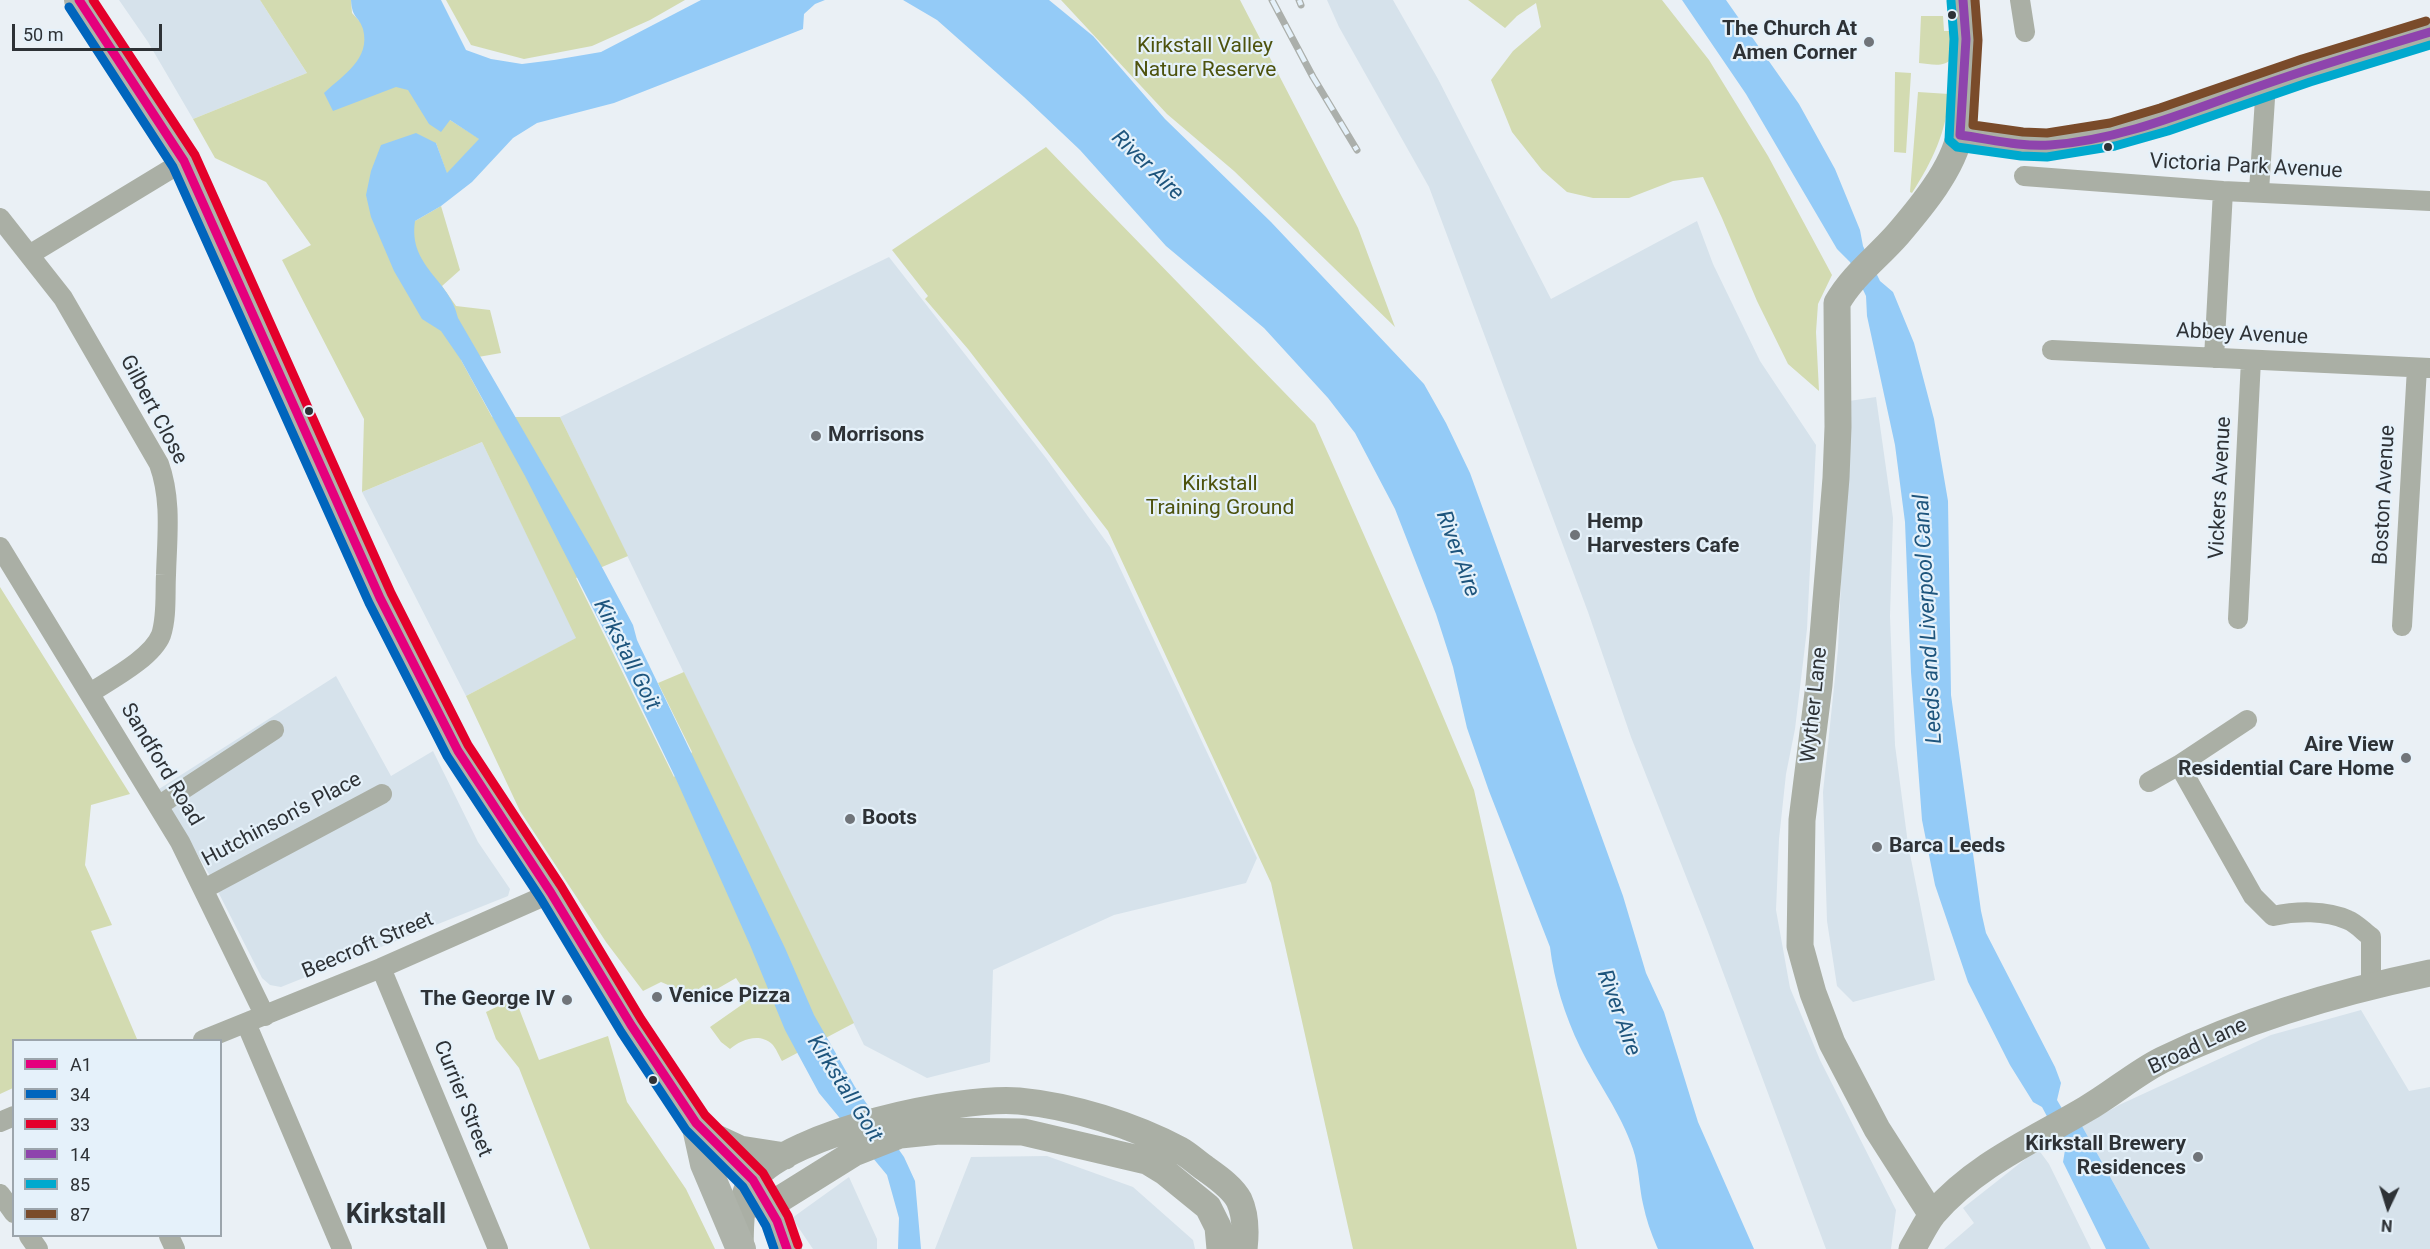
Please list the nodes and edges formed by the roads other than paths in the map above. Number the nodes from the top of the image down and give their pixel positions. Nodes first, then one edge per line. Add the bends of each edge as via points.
1 (79, 0) edge
2 (1964, 0) edge
3 (2020, 0) edge
4 (2430, 32) edge
5 (2025, 33) dead end
6 (2266, 83) junction
7 (1960, 135) junction
8 (184, 161) junction
9 (2024, 176) dead end
10 (2223, 191) junction
11 (2259, 192) junction
12 (2430, 201) edge
13 (0, 218) edge
14 (29, 255) junction
15 (2052, 350) dead end
16 (2214, 358) junction
17 (2251, 360) junction
18 (2423, 368) edge
19 (0, 547) edge
20 (2238, 619) dead end
21 (2402, 626) dead end
22 (90, 693) junction
23 (2247, 720) dead end
24 (274, 730) dead end
25 (2179, 765) junction
26 (2149, 782) dead end
27 (382, 794) dead end
28 (158, 806) junction
29 (204, 889) junction
30 (551, 893) junction
31 (381, 968) junction
32 (2430, 974) edge
33 (2371, 985) junction
34 (266, 1016) junction
35 (246, 1023) junction
36 (208, 1039) edge
37 (703, 1140) junction
38 (848, 1142) junction
39 (785, 1156) junction
40 (1173, 1161) junction
41 (0, 1194) edge
42 (12, 1210) edge
43 (769, 1211) edge
44 (1932, 1215) junction
45 (740, 1247) edge
46 (342, 1249) edge
47 (498, 1249) edge
48 (798, 1249) edge
49 (1220, 1249) edge
50 (1244, 1249) edge
51 (1912, 1249) edge

1 - 8 main road
2 - 7 street, Wyther Lane via 1966,39
3 - 5 street
4 - 6 street
6 - 7 street via 2111,136 2048,144
6 - 11 street
7 - 44 street, Wyther Lane via 1921,207 1846,287 1837,303 1836,478 1819,685 1802,820 1800,946 1813,993 1832,1043 1878,1129
8 - 14 street
8 - 30 main road via 380,598 458,751
9 - 10 street, Victoria Park Avenue
10 - 11 street, Victoria Park Avenue
10 - 16 street
11 - 12 street, Victoria Park Avenue
13 - 14 street, Gilbert Close
14 - 22 street, Gilbert Close via 63,298 159,464 167,495 165,607 160,636 147,653
15 - 16 street, Abbey Avenue
16 - 17 street, Abbey Avenue
17 - 18 street, Abbey Avenue
17 - 20 street, Vickers Avenue
18 - 21 street, Boston Avenue
19 - 22 street, Sandford Road
22 - 28 street, Sandford Road
23 - 25 street
24 - 28 street
25 - 26 street
25 - 33 street via 2253,896 2273,916 2320,913 2349,920 2371,937
27 - 29 street, Hutchinson's Place
28 - 29 street, Sandford Road
29 - 34 street, Sandford Road
30 - 31 street, Beecroft Street
30 - 37 main road
31 - 34 street, Beecroft Street
31 - 47 street, Currier Street
32 - 33 street, Broad Lane
33 - 44 street, Broad Lane via 2269,1016 2161,1061 1974,1175
34 - 35 street, Beecroft Street
35 - 36 street, Beecroft Street
35 - 46 street
37 - 39 street
37 - 43 main road
37 - 45 main road
38 - 39 street
38 - 40 street via 893,1126 1023,1132 1147,1161
38 - 43 street
39 - 43 street via 760,1173
40 - 49 street via 1209,1208 1218,1227
40 - 50 street via 1223,1181 1238,1198 1245,1216
41 - 42 street
43 - 45 street
43 - 48 main road
44 - 51 street

